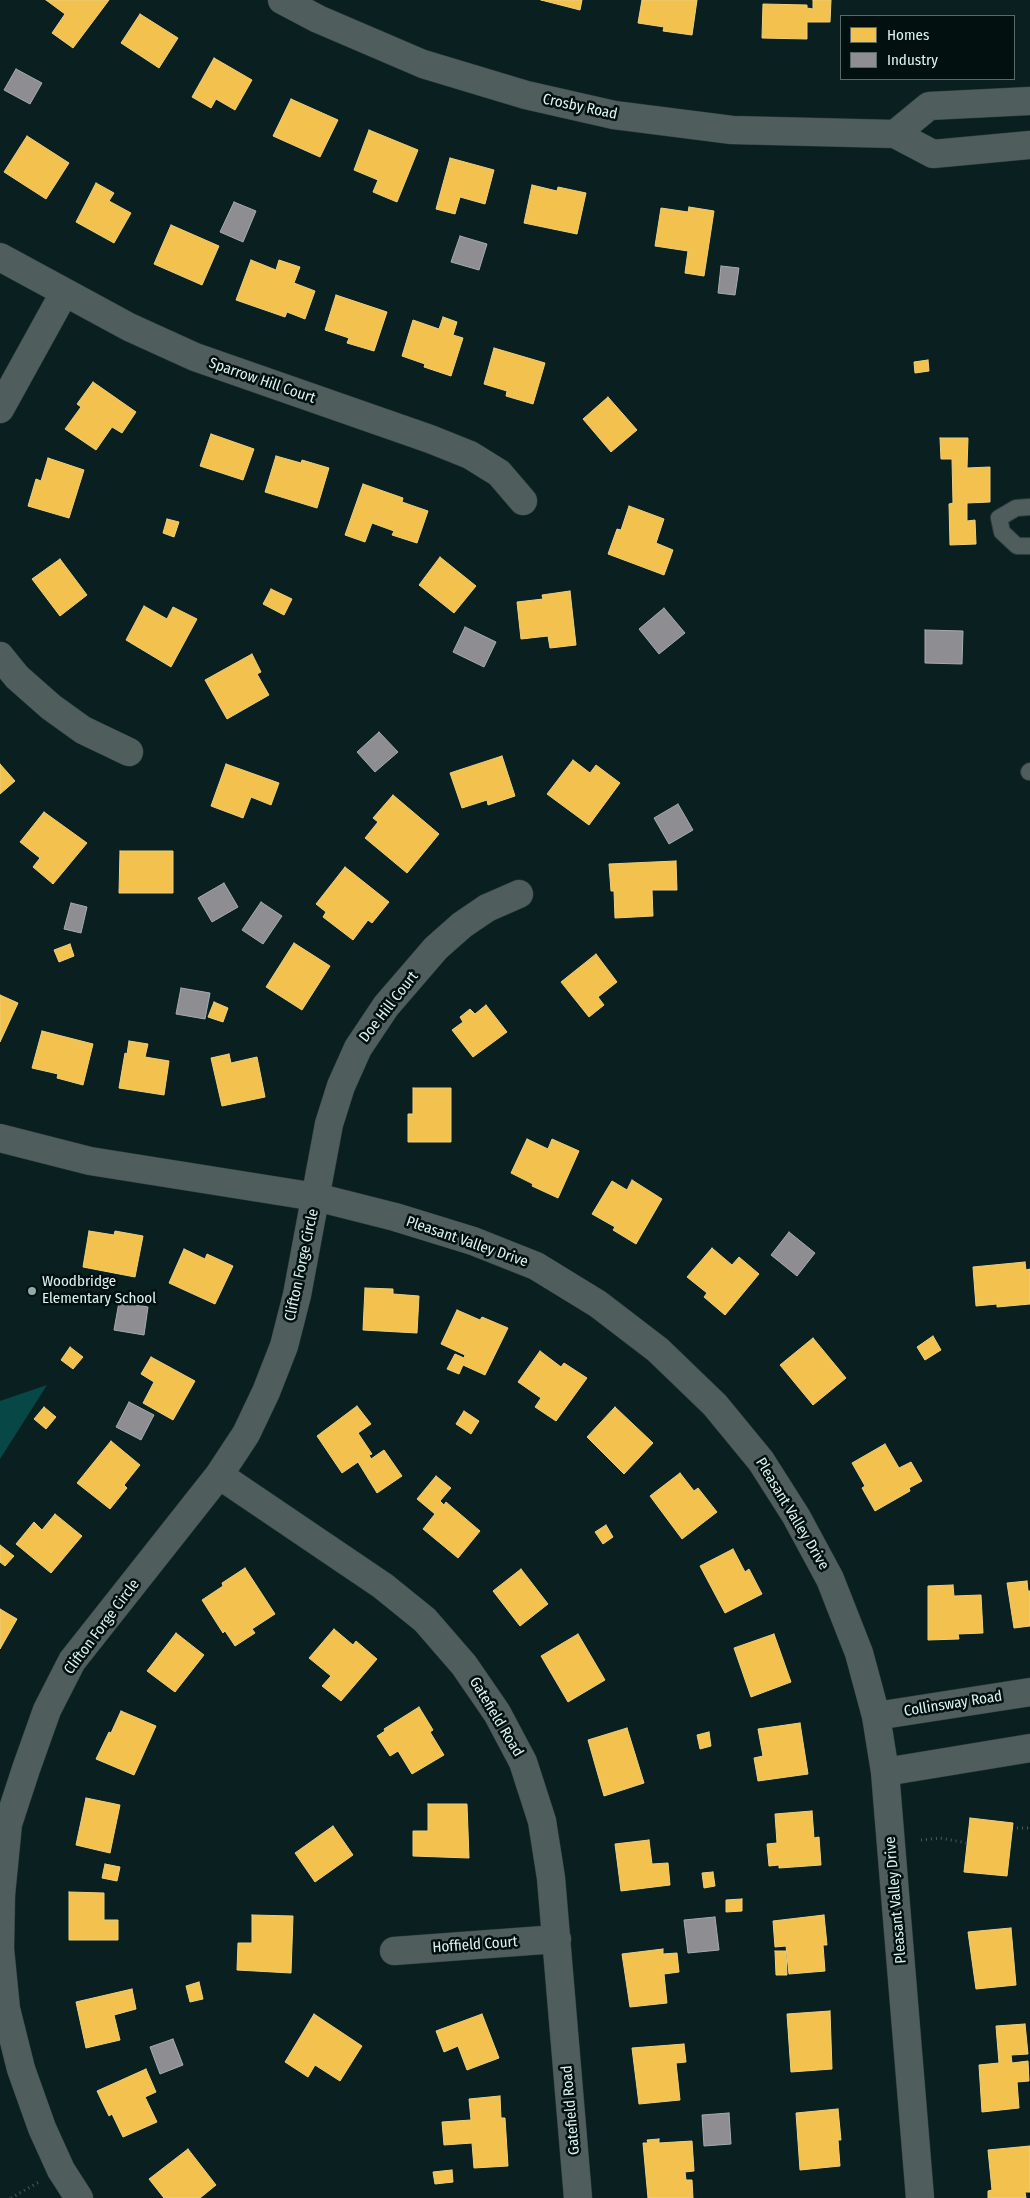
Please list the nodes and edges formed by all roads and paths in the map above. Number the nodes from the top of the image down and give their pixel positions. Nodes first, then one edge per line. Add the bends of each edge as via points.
1 (282, 0) edge
2 (1030, 101) edge
3 (895, 134) junction
4 (1030, 145) edge
5 (0, 257) edge
6 (64, 293) junction
7 (0, 409) edge
8 (523, 500) dead end
9 (1030, 507) edge
10 (1030, 546) edge
11 (0, 656) edge
12 (129, 752) dead end
13 (519, 894) dead end
14 (0, 1138) edge
15 (316, 1197) junction
16 (219, 1475) junction
17 (1030, 1692) edge
18 (876, 1716) junction
19 (1030, 1748) edge
20 (885, 1772) junction
21 (1018, 1828) dead end
22 (1030, 1828) edge
23 (921, 1840) dead end
24 (967, 1843) dead end
25 (557, 1939) junction
26 (394, 1951) dead end
27 (79, 2198) edge
28 (578, 2198) edge
29 (920, 2198) edge

1 - 3 street, Crosby Road via 423,64 526,95 614,115 732,130
2 - 3 street via 929,106
3 - 4 street, Crosby Road via 933,154
5 - 6 street, Sparrow Hill Court
6 - 7 street
6 - 8 street, Sparrow Hill Court via 195,357 470,455 498,473
9 - 10 lane via 1016,508 999,518 1002,532 1017,546
11 - 12 street via 17,677 51,707 82,730
13 - 15 street, Doe Hill Court via 487,908 462,925 436,948 386,1006 358,1048 341,1086 329,1124
14 - 15 street, Pleasant Valley Drive via 90,1161
15 - 16 street, Clifton Forge Circle via 284,1346 246,1434
15 - 18 street, Pleasant Valley Drive via 473,1241 536,1266 598,1304 658,1350 721,1412 762,1461 796,1516 830,1579 859,1653
16 - 25 street, Gatefield Road via 383,1586 425,1620 464,1665 497,1713 528,1779 542,1822
16 - 27 street, Clifton Forge Circle via 72,1661 47,1710 8,1824 0,1949 6,2009 21,2070 42,2128 61,2170
17 - 18 street, Collinsway Road
18 - 20 street, Pleasant Valley Drive
19 - 20 street
20 - 29 street, Pleasant Valley Drive
21 - 22 path
23 - 24 path via 940,1838
25 - 26 street, Hoffield Court
25 - 28 street, Gatefield Road

